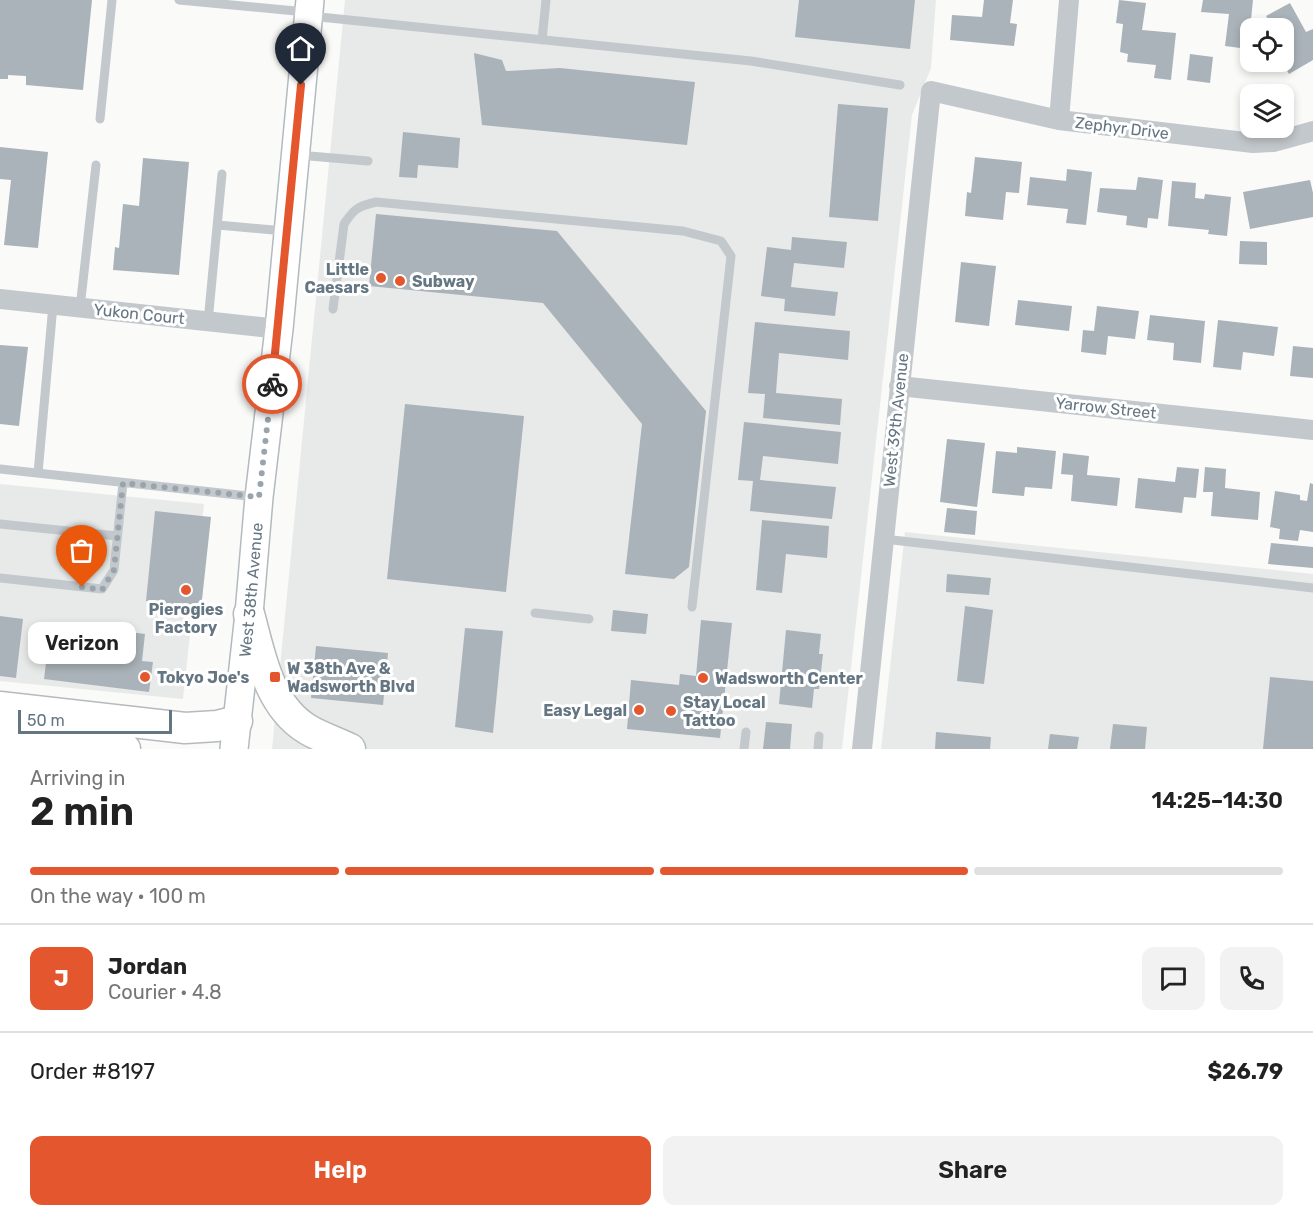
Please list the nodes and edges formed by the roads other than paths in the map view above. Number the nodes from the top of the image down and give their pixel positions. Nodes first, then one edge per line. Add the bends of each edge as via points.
1 (112, 0) edge
2 (179, 0) edge
3 (546, 0) edge
4 (1069, 0) edge
5 (309, 9) edge
6 (542, 40) junction
7 (900, 85) dead end
8 (931, 91) joint
9 (100, 119) dead end
10 (1059, 120) junction
11 (1313, 131) edge
12 (294, 155) junction
13 (368, 161) dead end
14 (96, 165) dead end
15 (222, 174) dead end
16 (218, 225) junction
17 (287, 231) junction
18 (0, 299) edge
19 (53, 305) junction
20 (80, 308) junction
21 (333, 309) dead end
22 (208, 322) junction
23 (279, 329) junction
24 (899, 386) junction
25 (1313, 430) edge
26 (0, 469) edge
27 (38, 473) junction
28 (123, 483) junction
29 (259, 497) junction
30 (0, 524) edge
31 (117, 536) junction
32 (884, 539) junction
33 (0, 578) edge
34 (1313, 588) edge
35 (692, 607) dead end
36 (535, 613) dead end
37 (249, 614) junction
38 (589, 619) dead end
39 (0, 707) edge
40 (746, 732) dead end
41 (235, 735) edge
42 (0, 736) edge
43 (819, 736) dead end
44 (125, 749) edge
45 (350, 749) edge
46 (744, 749) edge
47 (818, 749) edge
48 (862, 749) edge

1 - 9 lane
2 - 5 lane
3 - 6 lane
4 - 10 street
5 - 6 lane
5 - 12 main road, West 38th Avenue
6 - 7 lane via 751,61
8 - 10 street, Zephyr Drive
8 - 24 street, West 39th Avenue
10 - 11 street, Zephyr Drive via 1253,143 1274,142
12 - 13 lane
12 - 17 main road, West 38th Avenue
14 - 20 lane
15 - 16 lane
16 - 17 lane
16 - 22 lane
17 - 23 main road, West 38th Avenue
18 - 19 street, Yukon Court
19 - 20 street, Yukon Court
19 - 27 lane
20 - 22 street, Yukon Court
21 - 35 lane via 344,224 360,206 376,202 683,231 721,241 731,256
22 - 23 street, Yukon Court
23 - 29 main road, West 38th Avenue
24 - 25 street, Yarrow Street
24 - 32 street, West 39th Avenue
26 - 27 lane
27 - 28 lane
28 - 29 lane
28 - 31 lane
29 - 37 main road, West 38th Avenue
30 - 31 lane
31 - 33 lane via 114,570 102,590
32 - 34 lane
32 - 48 street, West 39th Avenue
36 - 38 lane
37 - 41 main road, West 38th Avenue
37 - 45 main road via 271,686 283,705 306,728
39 - 41 main road via 185,728 217,726
40 - 46 lane
42 - 44 main road
43 - 47 lane

